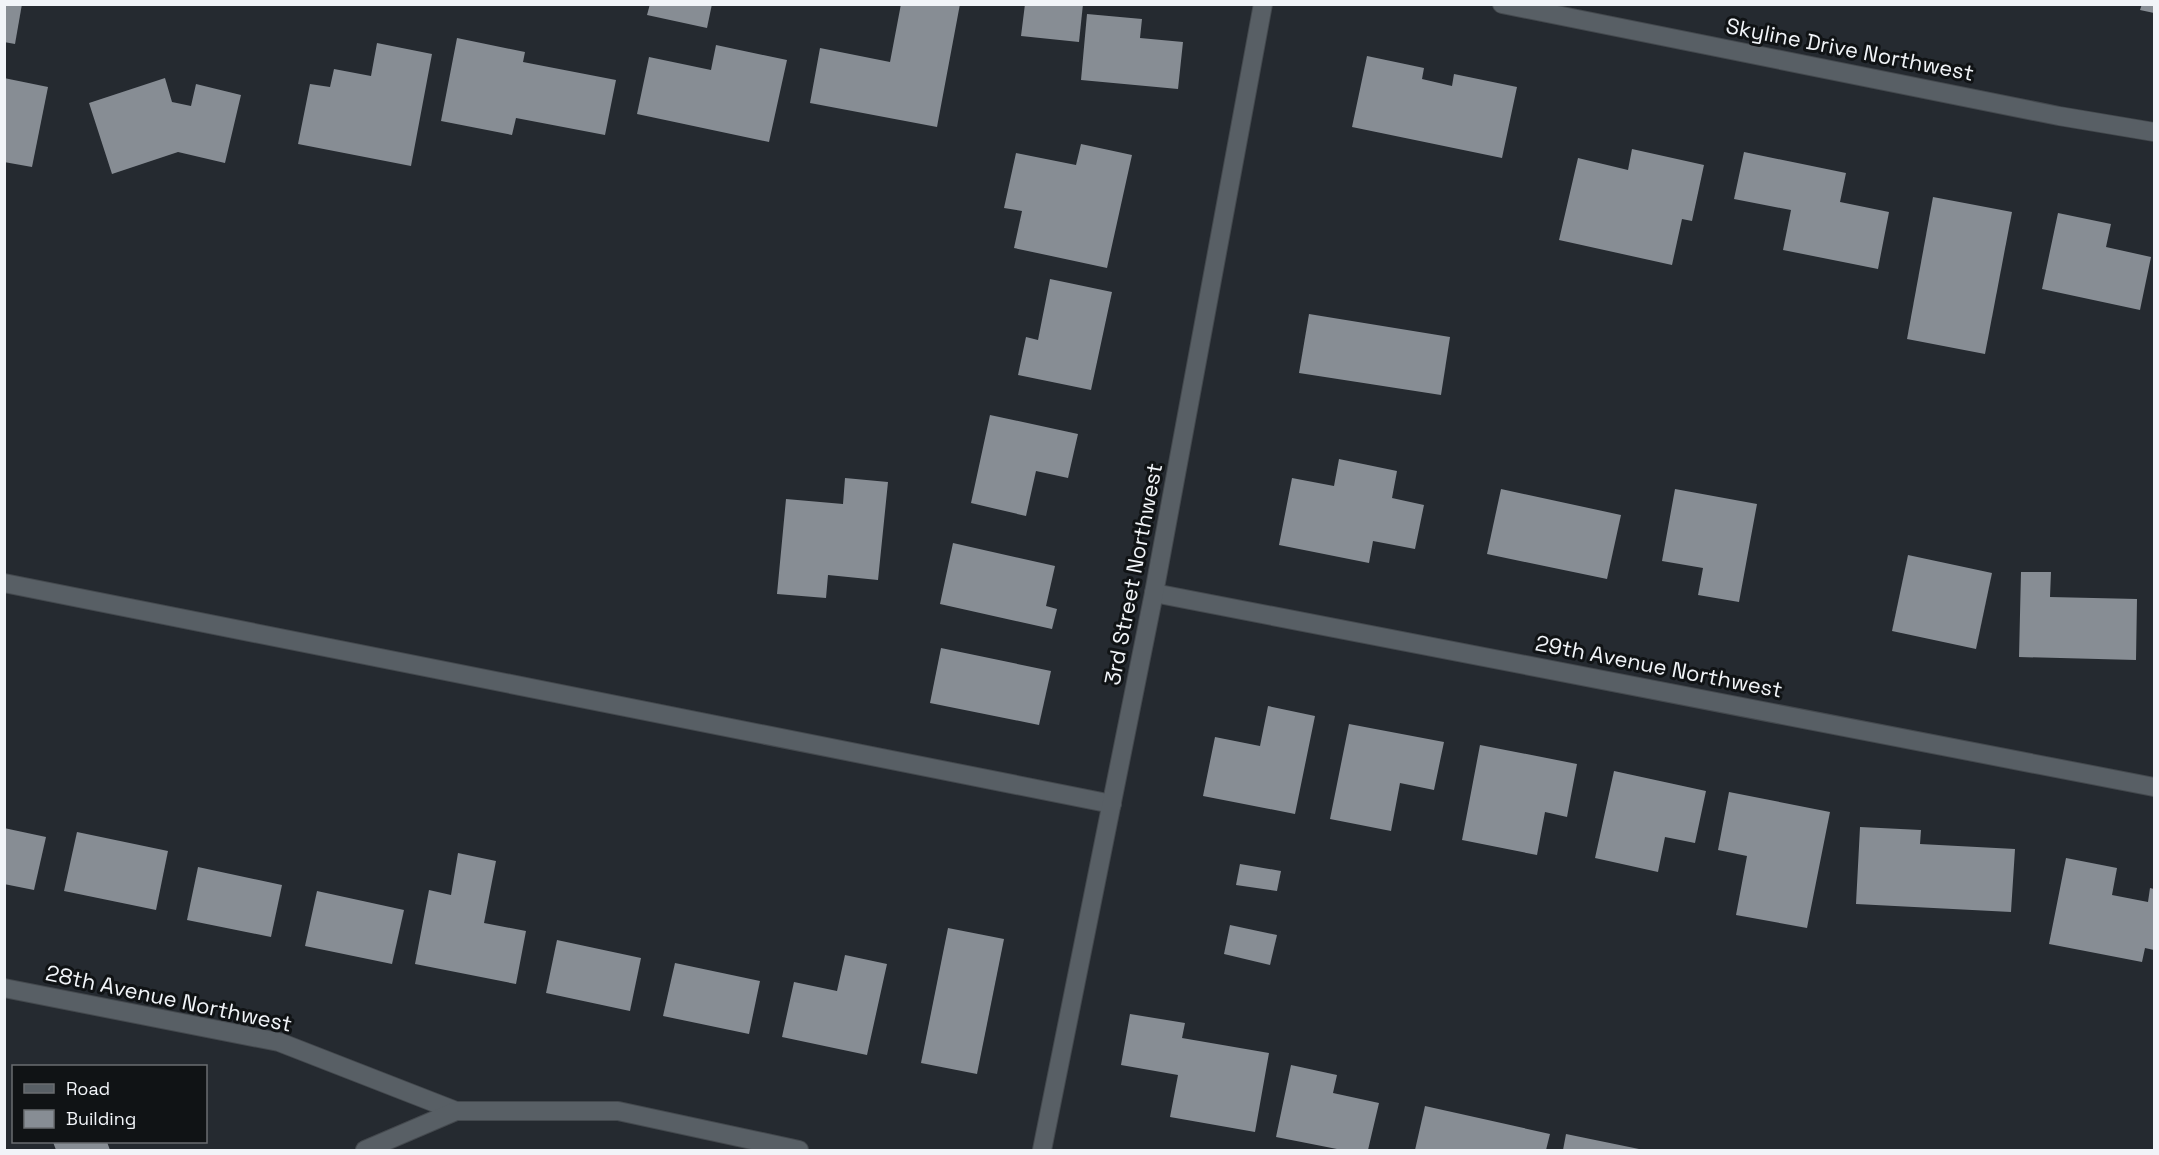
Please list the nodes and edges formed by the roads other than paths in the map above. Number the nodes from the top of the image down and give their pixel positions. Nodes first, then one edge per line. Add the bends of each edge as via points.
1 (1263, 4) edge
2 (1502, 4) edge
3 (2154, 132) edge
4 (4, 583) edge
5 (1155, 593) junction
6 (2154, 787) edge
7 (1112, 804) junction
8 (4, 988) edge
9 (456, 1111) junction
10 (365, 1150) edge
11 (799, 1150) edge
12 (1042, 1150) edge

1 - 5 street, 3rd Street Northwest
2 - 3 street, Skyline Drive Northwest
4 - 7 street
5 - 6 street, 29th Avenue Northwest
5 - 7 street, 3rd Street Northwest
7 - 12 street, 3rd Street Northwest
8 - 9 street, 28th Avenue Northwest via 279,1042
9 - 10 street
9 - 11 street via 618,1111

